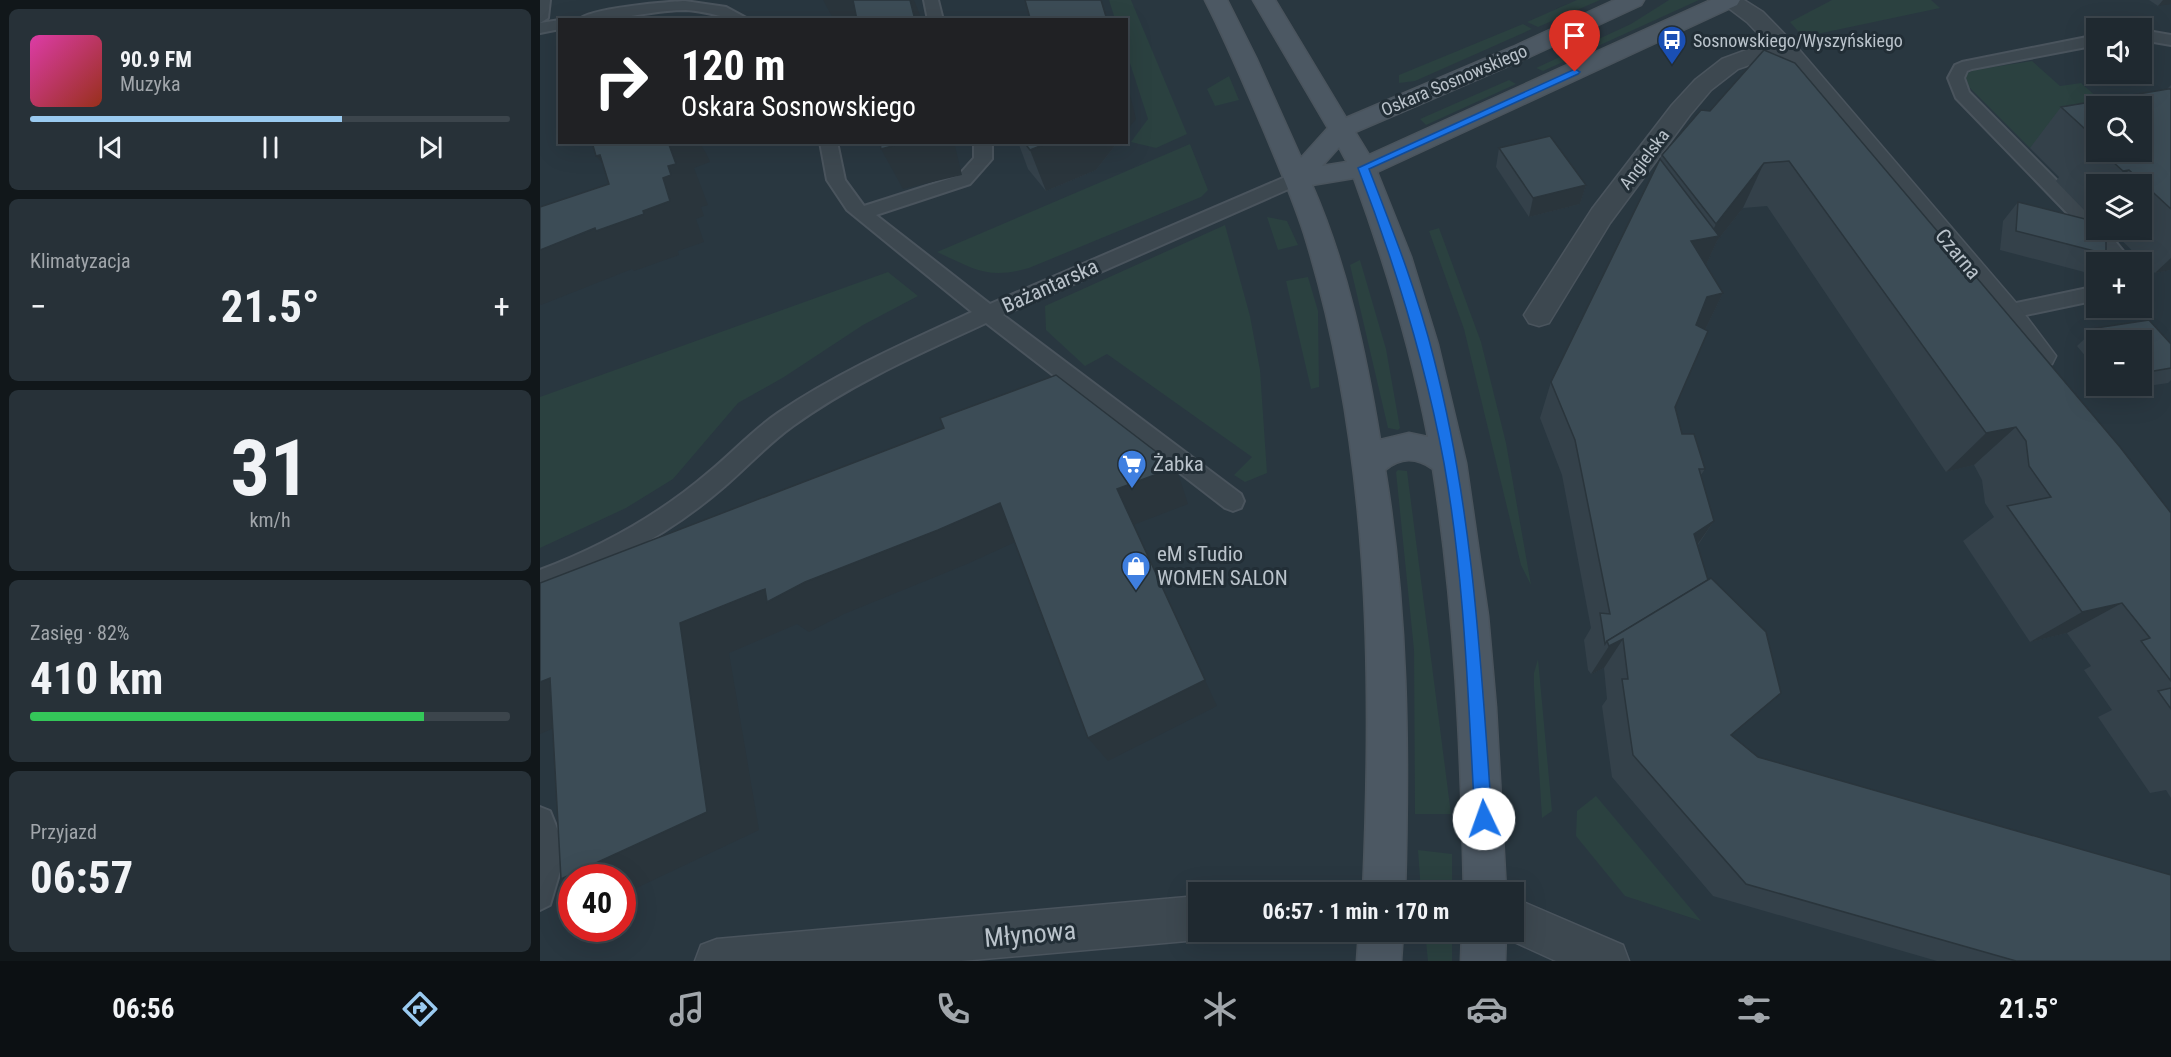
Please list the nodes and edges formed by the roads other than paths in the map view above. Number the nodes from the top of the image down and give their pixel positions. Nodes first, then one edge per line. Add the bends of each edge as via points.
1 (543, 0) edge
2 (931, 0) edge
3 (1216, 0) edge
4 (1264, 0) edge
5 (1633, 0) edge
6 (1729, 0) edge
7 (719, 4) edge
8 (540, 18) edge
9 (597, 18) edge
10 (740, 18) edge
11 (936, 18) edge
12 (558, 24) edge
13 (540, 28) edge
14 (2152, 37) edge
15 (2171, 40) edge
16 (1238, 41) junction
17 (2086, 43) edge
18 (1272, 45) junction
19 (1788, 51) junction
20 (1521, 52) junction
21 (1557, 80) junction
22 (1341, 129) junction
23 (828, 144) edge
24 (983, 144) edge
25 (1363, 168) junction
26 (1296, 179) junction
27 (862, 213) junction
28 (2115, 252) edge
29 (2086, 295) edge
30 (2007, 312) junction
31 (988, 313) junction
32 (1539, 315) dead end
33 (2058, 378) edge
34 (1450, 463) junction
35 (1368, 465) junction
36 (1233, 501) dead end
37 (540, 581) edge
38 (540, 821) edge
39 (1384, 882) edge
40 (1485, 882) edge
41 (540, 895) edge
42 (1188, 919) edge
43 (1524, 924) edge
44 (1380, 942) edge
45 (1484, 942) edge
46 (717, 961) edge
47 (1379, 961) edge
48 (1483, 961) edge
49 (1607, 961) edge

1 - 8 lane
2 - 11 lane
3 - 16 street
4 - 18 street
5 - 20 street, Oskara Sosnowskiego
6 - 19 street, Czarna via 1755,17
6 - 21 street, Oskara Sosnowskiego
7 - 9 lane via 665,7
7 - 10 lane
12 - 13 lane
14 - 15 lane
16 - 18 street via 1244,45
16 - 26 street
17 - 28 lane via 1968,65 1960,68 1956,78 1962,94
18 - 22 street
19 - 30 street, Czarna
19 - 32 street, Angielska via 1757,54 1730,64 1704,85 1601,216
20 - 21 street via 1514,61 1523,76 1539,81
20 - 22 street, Oskara Sosnowskiego
21 - 25 street, Oskara Sosnowskiego
22 - 25 street
22 - 26 street
23 - 27 lane via 836,180
24 - 27 lane via 983,159 964,180
25 - 26 street, Oskara Sosnowskiego
25 - 34 street via 1390,237 1428,357
26 - 31 lane, Bażantarska
26 - 35 street via 1323,250 1344,333
27 - 31 lane
29 - 30 lane
30 - 33 street, Czarna
31 - 36 lane, Bażantarska
31 - 37 lane via 816,400 786,419 716,480 638,537
34 - 35 street via 1424,447 1408,446 1393,448
34 - 40 street via 1471,624
35 - 39 street via 1382,585 1388,699
38 - 41 lane via 552,851
42 - 46 street, Młynowa
43 - 49 street
44 - 47 street
45 - 48 street

